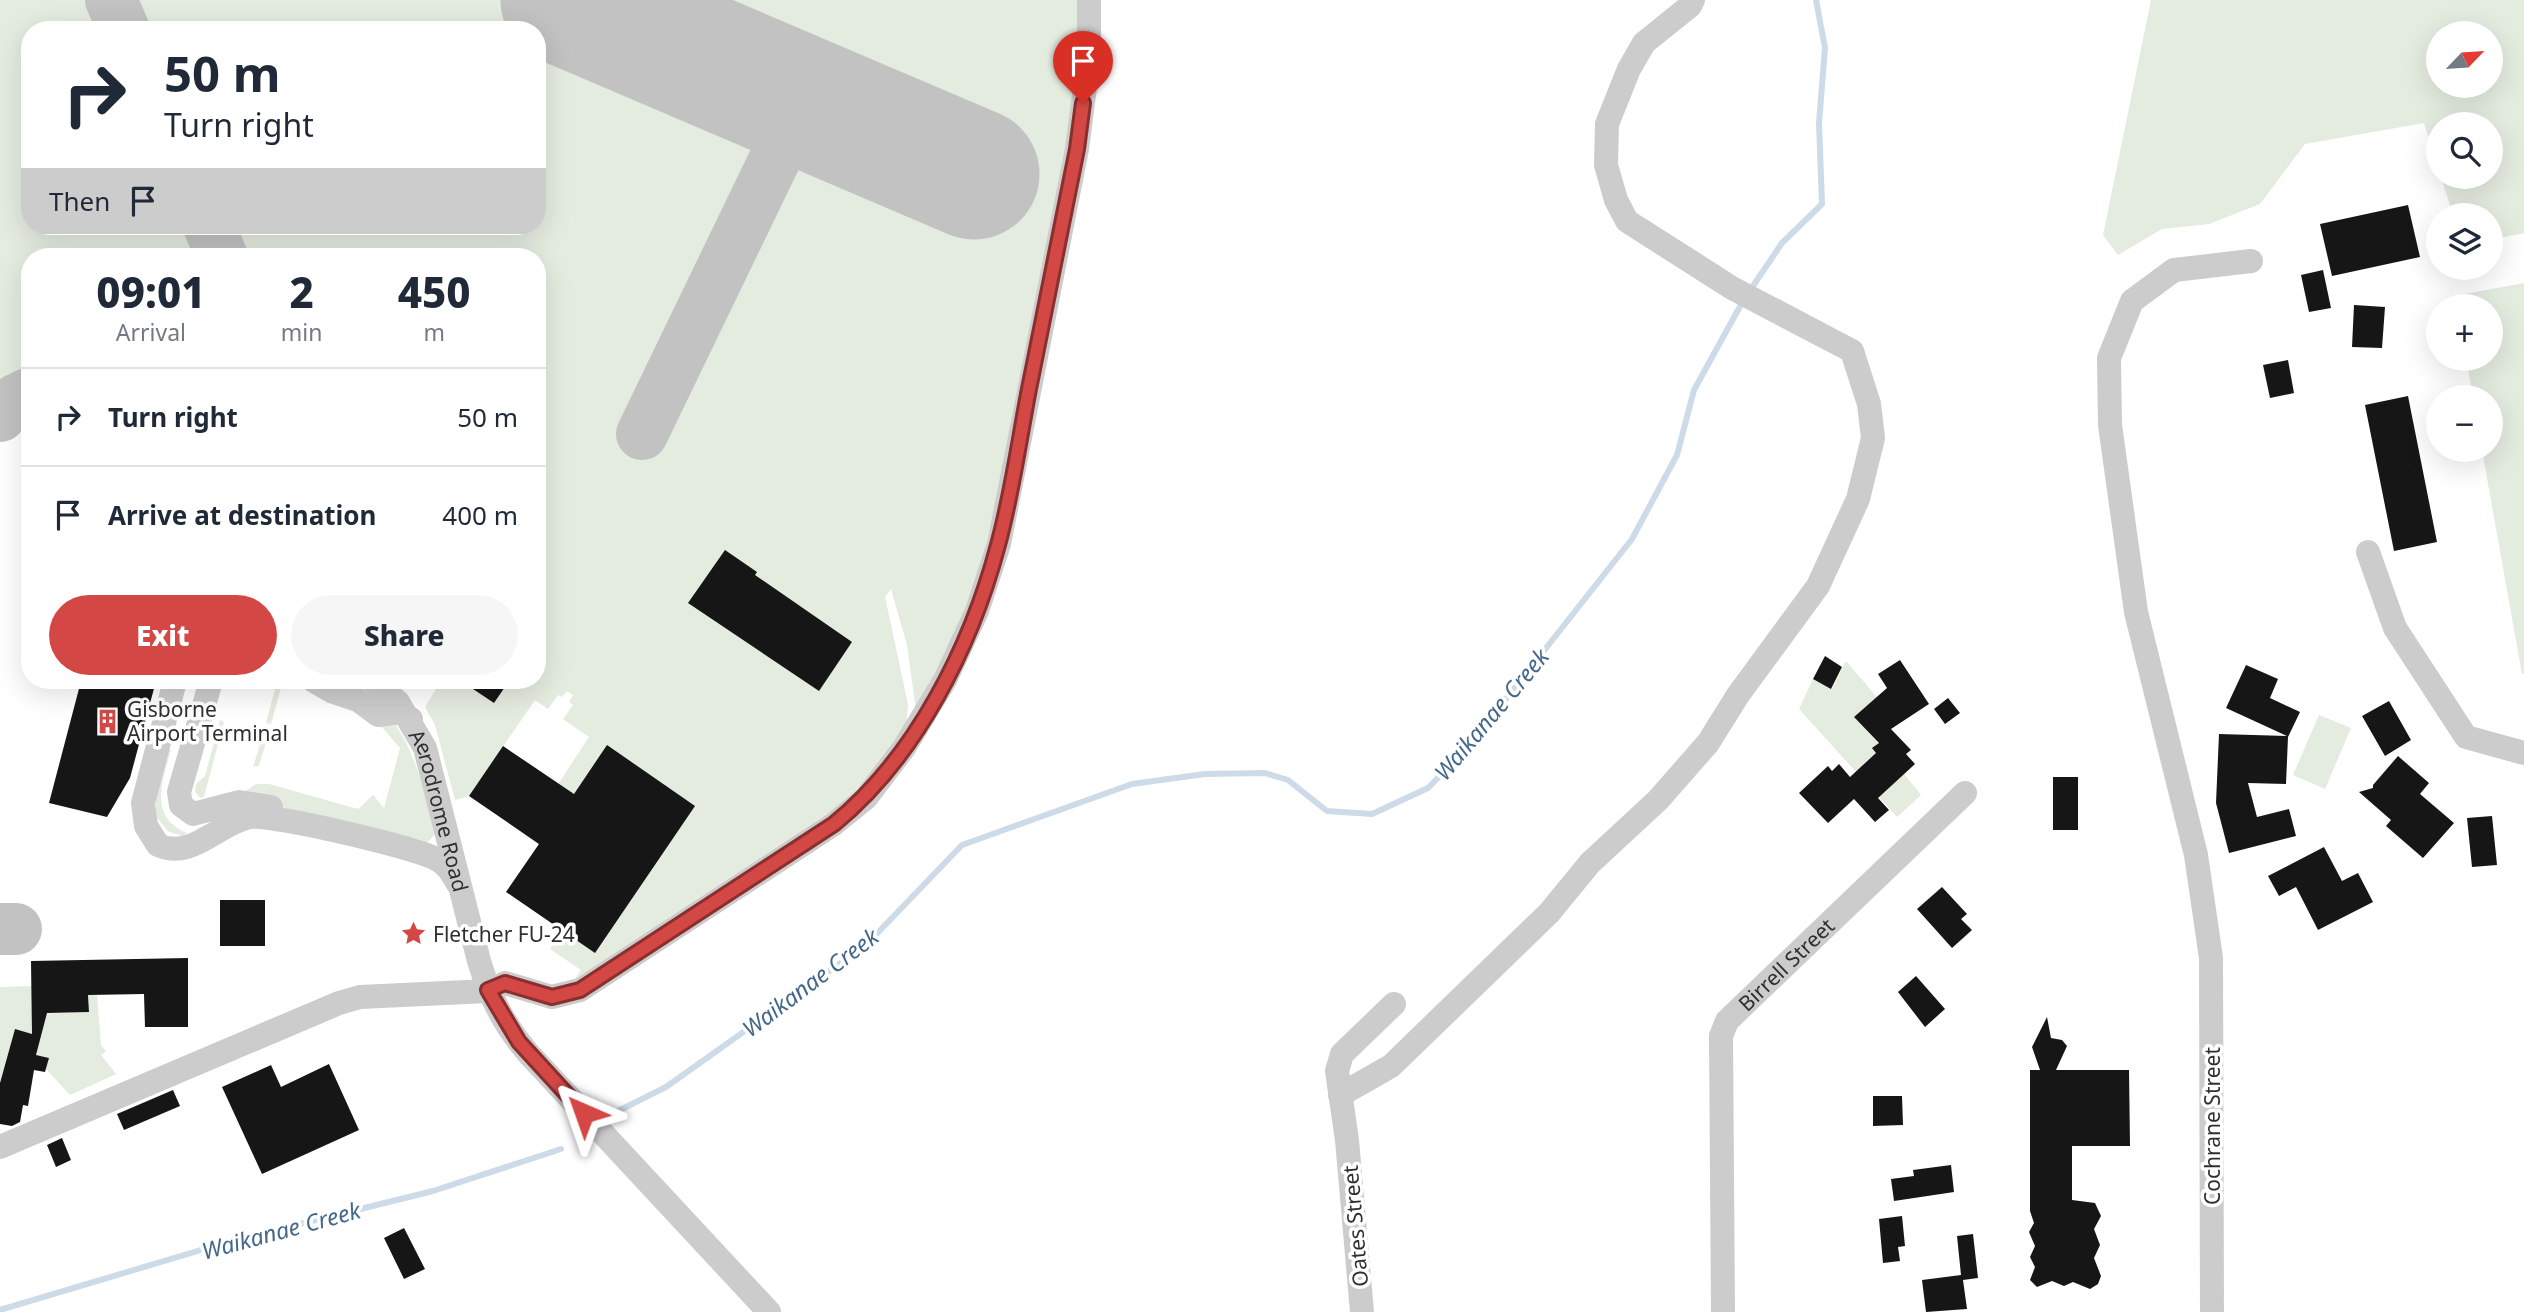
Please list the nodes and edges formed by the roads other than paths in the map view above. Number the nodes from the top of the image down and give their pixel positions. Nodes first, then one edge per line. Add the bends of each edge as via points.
1 (1089, 0) edge
2 (1693, 0) edge
3 (2251, 261) dead end
4 (2368, 552) dead end
5 (173, 689) edge
6 (209, 689) edge
7 (333, 689) edge
8 (383, 689) edge
9 (411, 719) junction
10 (2524, 753) edge
11 (1965, 793) dead end
12 (347, 833) junction
13 (466, 908) junction
14 (488, 990) junction
15 (1394, 1004) dead end
16 (1340, 1095) junction
17 (0, 1147) edge
18 (769, 1312) edge
19 (1362, 1312) edge
20 (1723, 1312) edge
21 (2212, 1312) edge

1 - 14 street via 1089,57 1077,149 999,544 977,611 945,680 904,748 866,798 834,824 580,990 552,997 505,983
2 - 16 street via 1644,43 1607,124 1606,165 1616,200 1627,221 1732,288 1852,351 1869,404 1873,438 1858,499 1818,586 1708,743 1658,800 1590,863 1549,913 1391,1066
3 - 21 street, Cochrane Street via 2175,270 2132,301 2109,358 2110,425 2136,612 2196,855 2209,941
4 - 10 street via 2395,628 2466,737
5 - 12 street via 143,803 146,826 158,845 181,849 257,816
6 - 12 street via 179,792 184,808 195,814 232,803 253,803
7 - 9 street via 378,715 400,712
8 - 9 street, Aerodrome Road
9 - 13 street, Aerodrome Road via 431,764
11 - 20 street, Birrell Street via 1727,1021 1721,1036
12 - 13 street via 440,860 457,883
13 - 14 street, Aerodrome Road
14 - 17 street via 381,995 339,1003
14 - 18 street, Aerodrome Road via 503,1021 528,1053
15 - 16 street, Oates Street via 1342,1054 1337,1071
16 - 19 street, Oates Street

